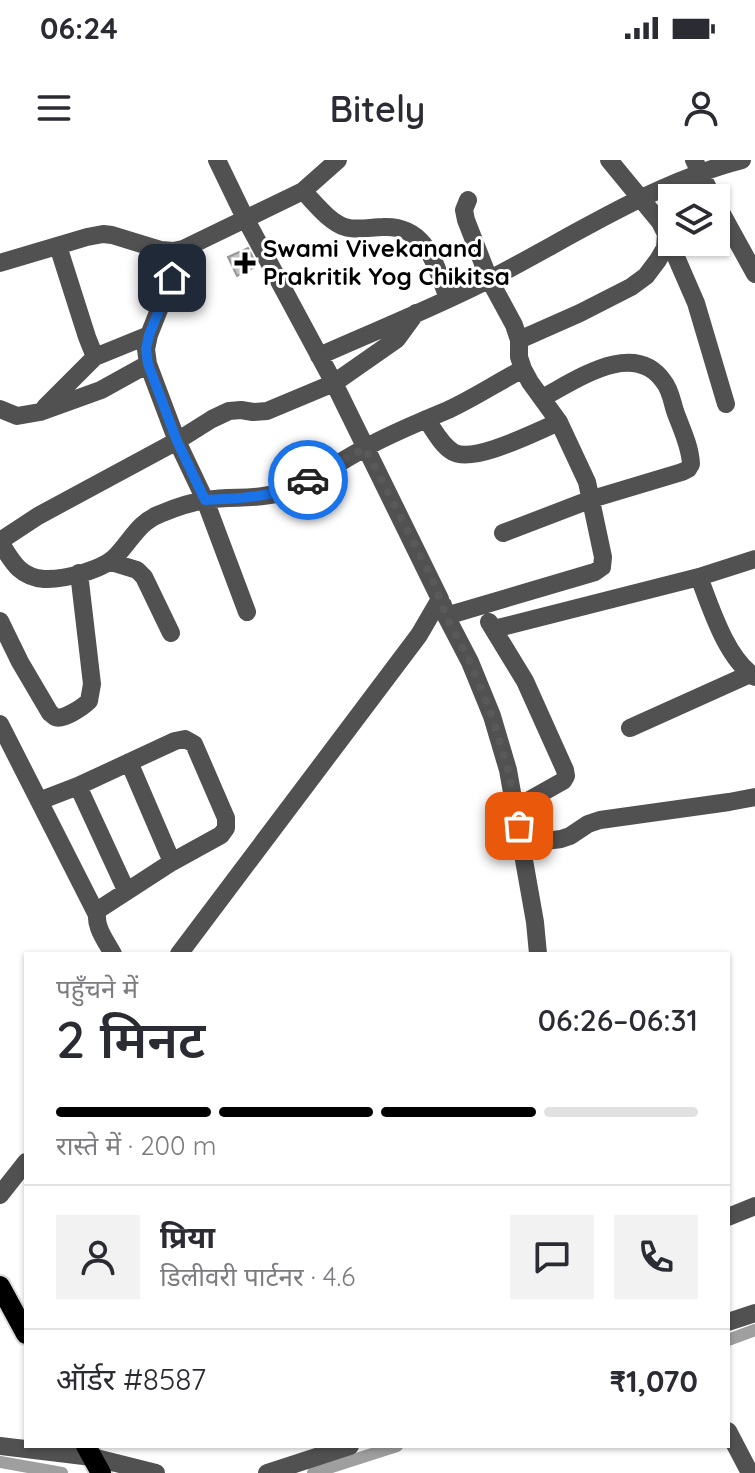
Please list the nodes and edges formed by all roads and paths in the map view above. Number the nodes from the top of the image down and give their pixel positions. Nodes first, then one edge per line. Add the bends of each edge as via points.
1 (217, 160) edge
2 (338, 160) edge
3 (609, 160) edge
4 (742, 160) edge
5 (697, 166) edge
6 (707, 184) edge
7 (303, 191) junction
8 (641, 199) junction
9 (468, 200) dead end
10 (245, 218) junction
11 (658, 220) edge
12 (730, 228) edge
13 (58, 246) junction
14 (183, 249) junction
15 (660, 256) edge
16 (676, 256) edge
17 (0, 263) edge
18 (755, 274) edge
19 (489, 279) junction
20 (448, 298) junction
21 (416, 313) junction
22 (149, 335) junction
23 (519, 340) junction
24 (319, 356) junction
25 (95, 357) junction
26 (148, 364) junction
27 (523, 369) junction
28 (334, 383) junction
29 (542, 398) junction
30 (726, 404) dead end
31 (0, 409) edge
32 (40, 412) junction
33 (426, 419) junction
34 (559, 422) junction
35 (177, 441) junction
36 (365, 448) junction
37 (592, 499) junction
38 (205, 500) junction
39 (503, 533) dead end
40 (0, 542) edge
41 (755, 559) edge
42 (111, 562) junction
43 (79, 573) junction
44 (699, 577) junction
45 (478, 606) junction
46 (443, 607) junction
47 (247, 612) dead end
48 (0, 621) edge
49 (494, 629) junction
50 (171, 633) dead end
51 (752, 676) edge
52 (0, 724) edge
53 (630, 728) dead end
54 (129, 762) junction
55 (78, 786) junction
56 (755, 797) edge
57 (39, 801) junction
58 (515, 808) junction
59 (522, 844) junction
60 (172, 862) junction
61 (126, 890) junction
62 (96, 913) junction
63 (112, 952) edge
64 (181, 952) edge
65 (538, 952) edge
66 (24, 1165) edge
67 (0, 1195) edge
68 (755, 1206) edge
69 (730, 1216) edge
70 (0, 1286) edge
71 (755, 1313) edge
72 (730, 1321) edge
73 (24, 1330) edge
74 (730, 1435) edge
75 (0, 1446) edge
76 (330, 1449) edge
77 (94, 1460) edge
78 (156, 1473) edge
79 (267, 1473) edge
80 (750, 1473) edge

1 - 10 street
2 - 7 street
3 - 8 street
4 - 5 street
5 - 6 street
5 - 8 street
7 - 10 street
7 - 20 street via 346,228 409,231 429,251
8 - 11 street
8 - 19 street
9 - 19 street via 466,220
10 - 14 street
10 - 24 street
12 - 18 street
13 - 14 street via 103,234 161,250
13 - 17 street
13 - 25 street
14 - 22 street
15 - 23 street via 639,281
16 - 30 street via 696,303
19 - 20 street
19 - 23 street
20 - 21 street
21 - 24 street
21 - 28 street via 397,339
22 - 25 street
22 - 26 street
23 - 27 street
24 - 28 street
25 - 32 street
26 - 32 street via 113,385
26 - 35 street
27 - 29 street
27 - 33 street
28 - 35 street via 267,411 229,411
28 - 36 street
29 - 34 street
29 - 37 street via 620,362 646,367 665,383 690,456 688,469
31 - 32 street via 17,416
33 - 34 street via 444,445 469,456
33 - 36 street
34 - 37 street
35 - 38 street
35 - 40 street
36 - 38 street via 280,492
36 - 46 street
37 - 39 street
37 - 45 street via 602,567
38 - 42 street via 146,521
38 - 47 street
40 - 43 street via 18,570 29,577
41 - 44 street
42 - 43 street
42 - 50 street via 144,577
43 - 48 street via 92,684 85,705 61,718 50,713
44 - 49 street
44 - 51 street via 717,624
45 - 46 street
45 - 49 street
46 - 58 street via 492,716
46 - 64 street
49 - 58 street via 525,681 566,776
51 - 53 street
52 - 57 street
54 - 55 street
54 - 60 street
54 - 60 street via 175,741 194,744 226,818 221,835
55 - 57 street
55 - 61 street
56 - 59 street via 600,820 561,839
57 - 62 street
58 - 59 street
59 - 65 street
60 - 61 street
61 - 62 street
62 - 63 street
66 - 67 street
68 - 69 street
70 - 73 main road
71 - 72 street
74 - 80 street
75 - 77 street
76 - 79 street
77 - 78 street

